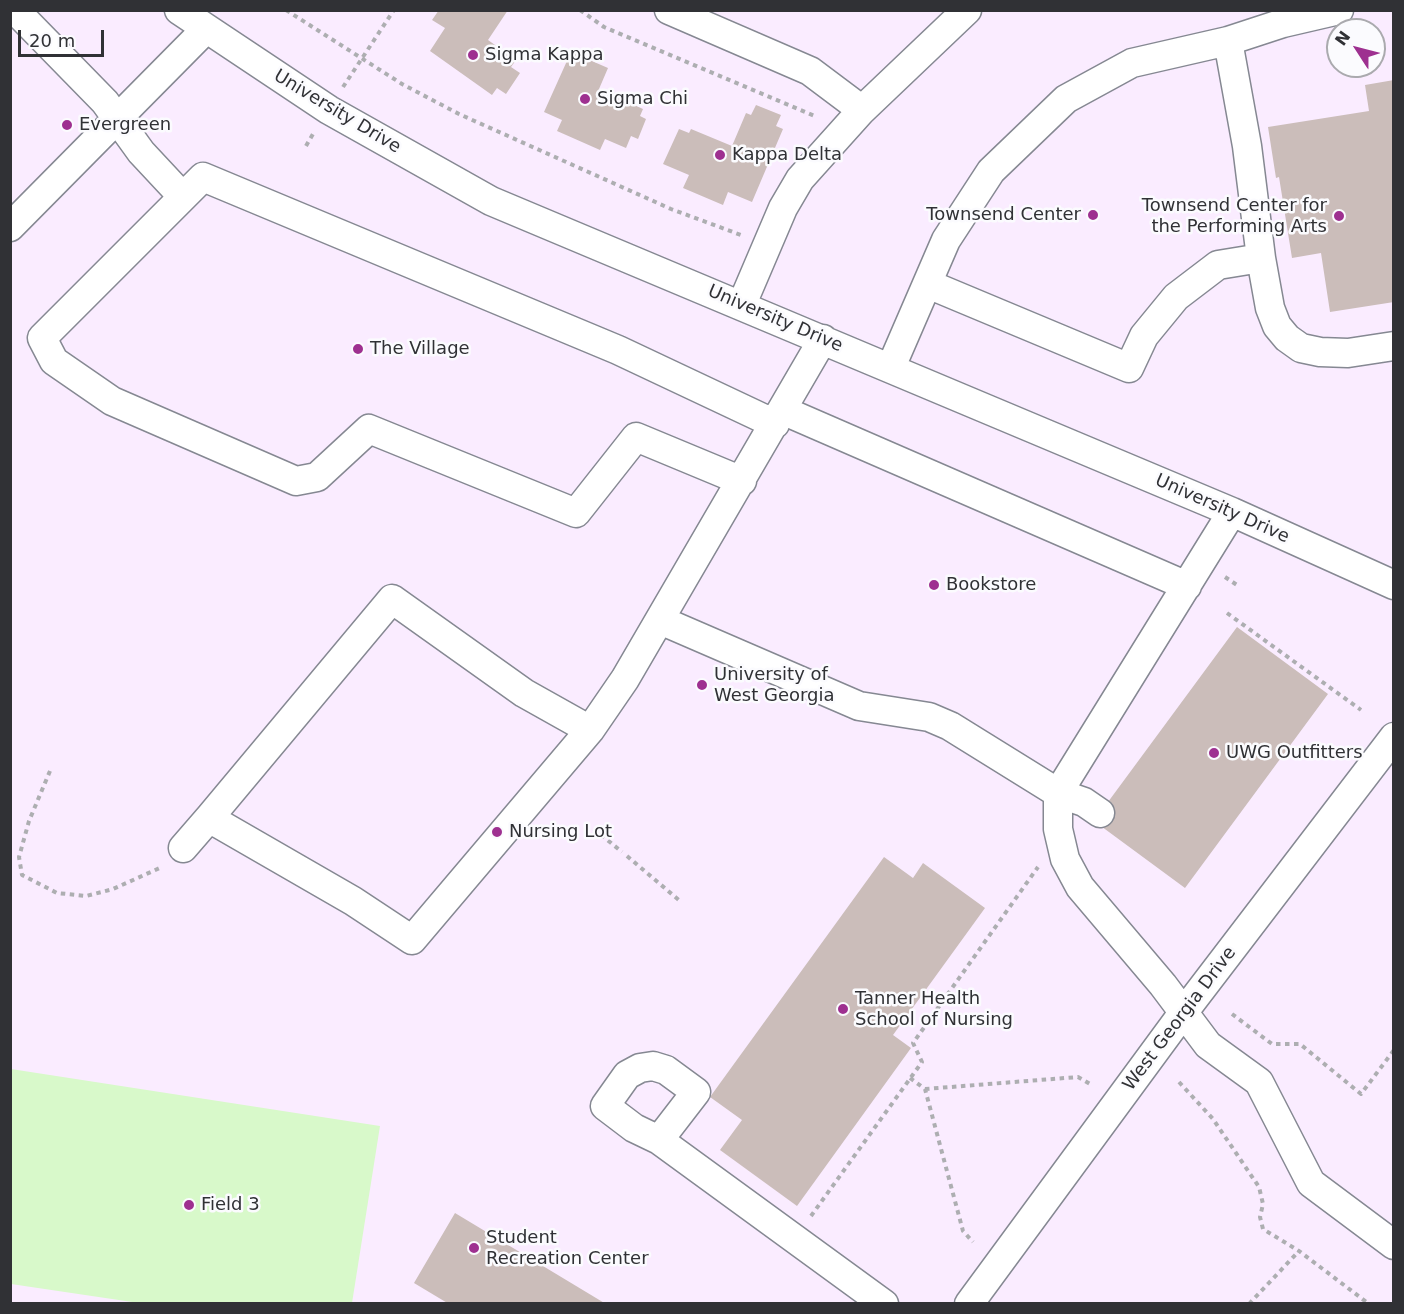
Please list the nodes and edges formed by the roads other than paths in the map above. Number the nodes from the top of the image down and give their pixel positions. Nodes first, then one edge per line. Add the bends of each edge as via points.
1 (15, 10) edge
2 (179, 10) edge
3 (669, 10) edge
4 (967, 10) edge
5 (1340, 10) edge
6 (205, 30) junction
7 (1228, 41) junction
8 (862, 110) junction
9 (118, 121) junction
10 (183, 197) junction
11 (10, 227) edge
12 (1261, 258) junction
13 (928, 284) junction
14 (742, 304) junction
15 (823, 339) junction
16 (1394, 346) edge
17 (891, 368) junction
18 (778, 417) junction
19 (742, 481) junction
20 (1233, 512) junction
21 (1394, 585) edge
22 (1187, 586) junction
23 (660, 620) junction
24 (590, 730) junction
25 (1394, 737) edge
26 (1385, 769) edge
27 (1058, 793) junction
28 (1100, 813) dead end
29 (209, 818) junction
30 (183, 848) road end
31 (1183, 1013) junction
32 (659, 1140) dead end
33 (1394, 1245) edge
34 (884, 1304) edge
35 (969, 1304) edge

1 - 9 street via 105,102
2 - 6 street, University Drive
3 - 8 street via 810,71
4 - 8 street
5 - 7 street
6 - 9 street
6 - 14 street, University Drive via 329,110 491,201
7 - 12 street
7 - 13 street via 1132,63 1066,99 991,171 946,240
8 - 14 street via 800,178
9 - 10 street
9 - 11 street
10 - 18 street via 203,177
10 - 19 street via 42,338 54,361 112,401 296,481 317,477 369,429 576,513 636,436
12 - 13 street via 1218,265 1176,297 1144,336 1129,368
12 - 16 street via 1270,308 1287,339 1301,348 1320,352 1348,353
13 - 17 street
14 - 15 street, University Drive
15 - 17 street, University Drive
15 - 18 street
17 - 20 street, University Drive
18 - 19 street
18 - 22 street
19 - 23 street
20 - 21 street, University Drive
20 - 22 street
22 - 27 street
23 - 24 street
23 - 27 street via 859,706 929,717 950,726
24 - 29 street via 412,940 353,901
24 - 29 street via 525,693 392,599
25 - 26 street, West Georgia Drive
26 - 31 street, West Georgia Drive
27 - 28 street via 1084,802
27 - 31 street via 1058,829 1065,859 1075,878
29 - 30 street
31 - 33 street via 1208,1046 1259,1082 1311,1183
31 - 35 street, West Georgia Drive
32 - 34 street

